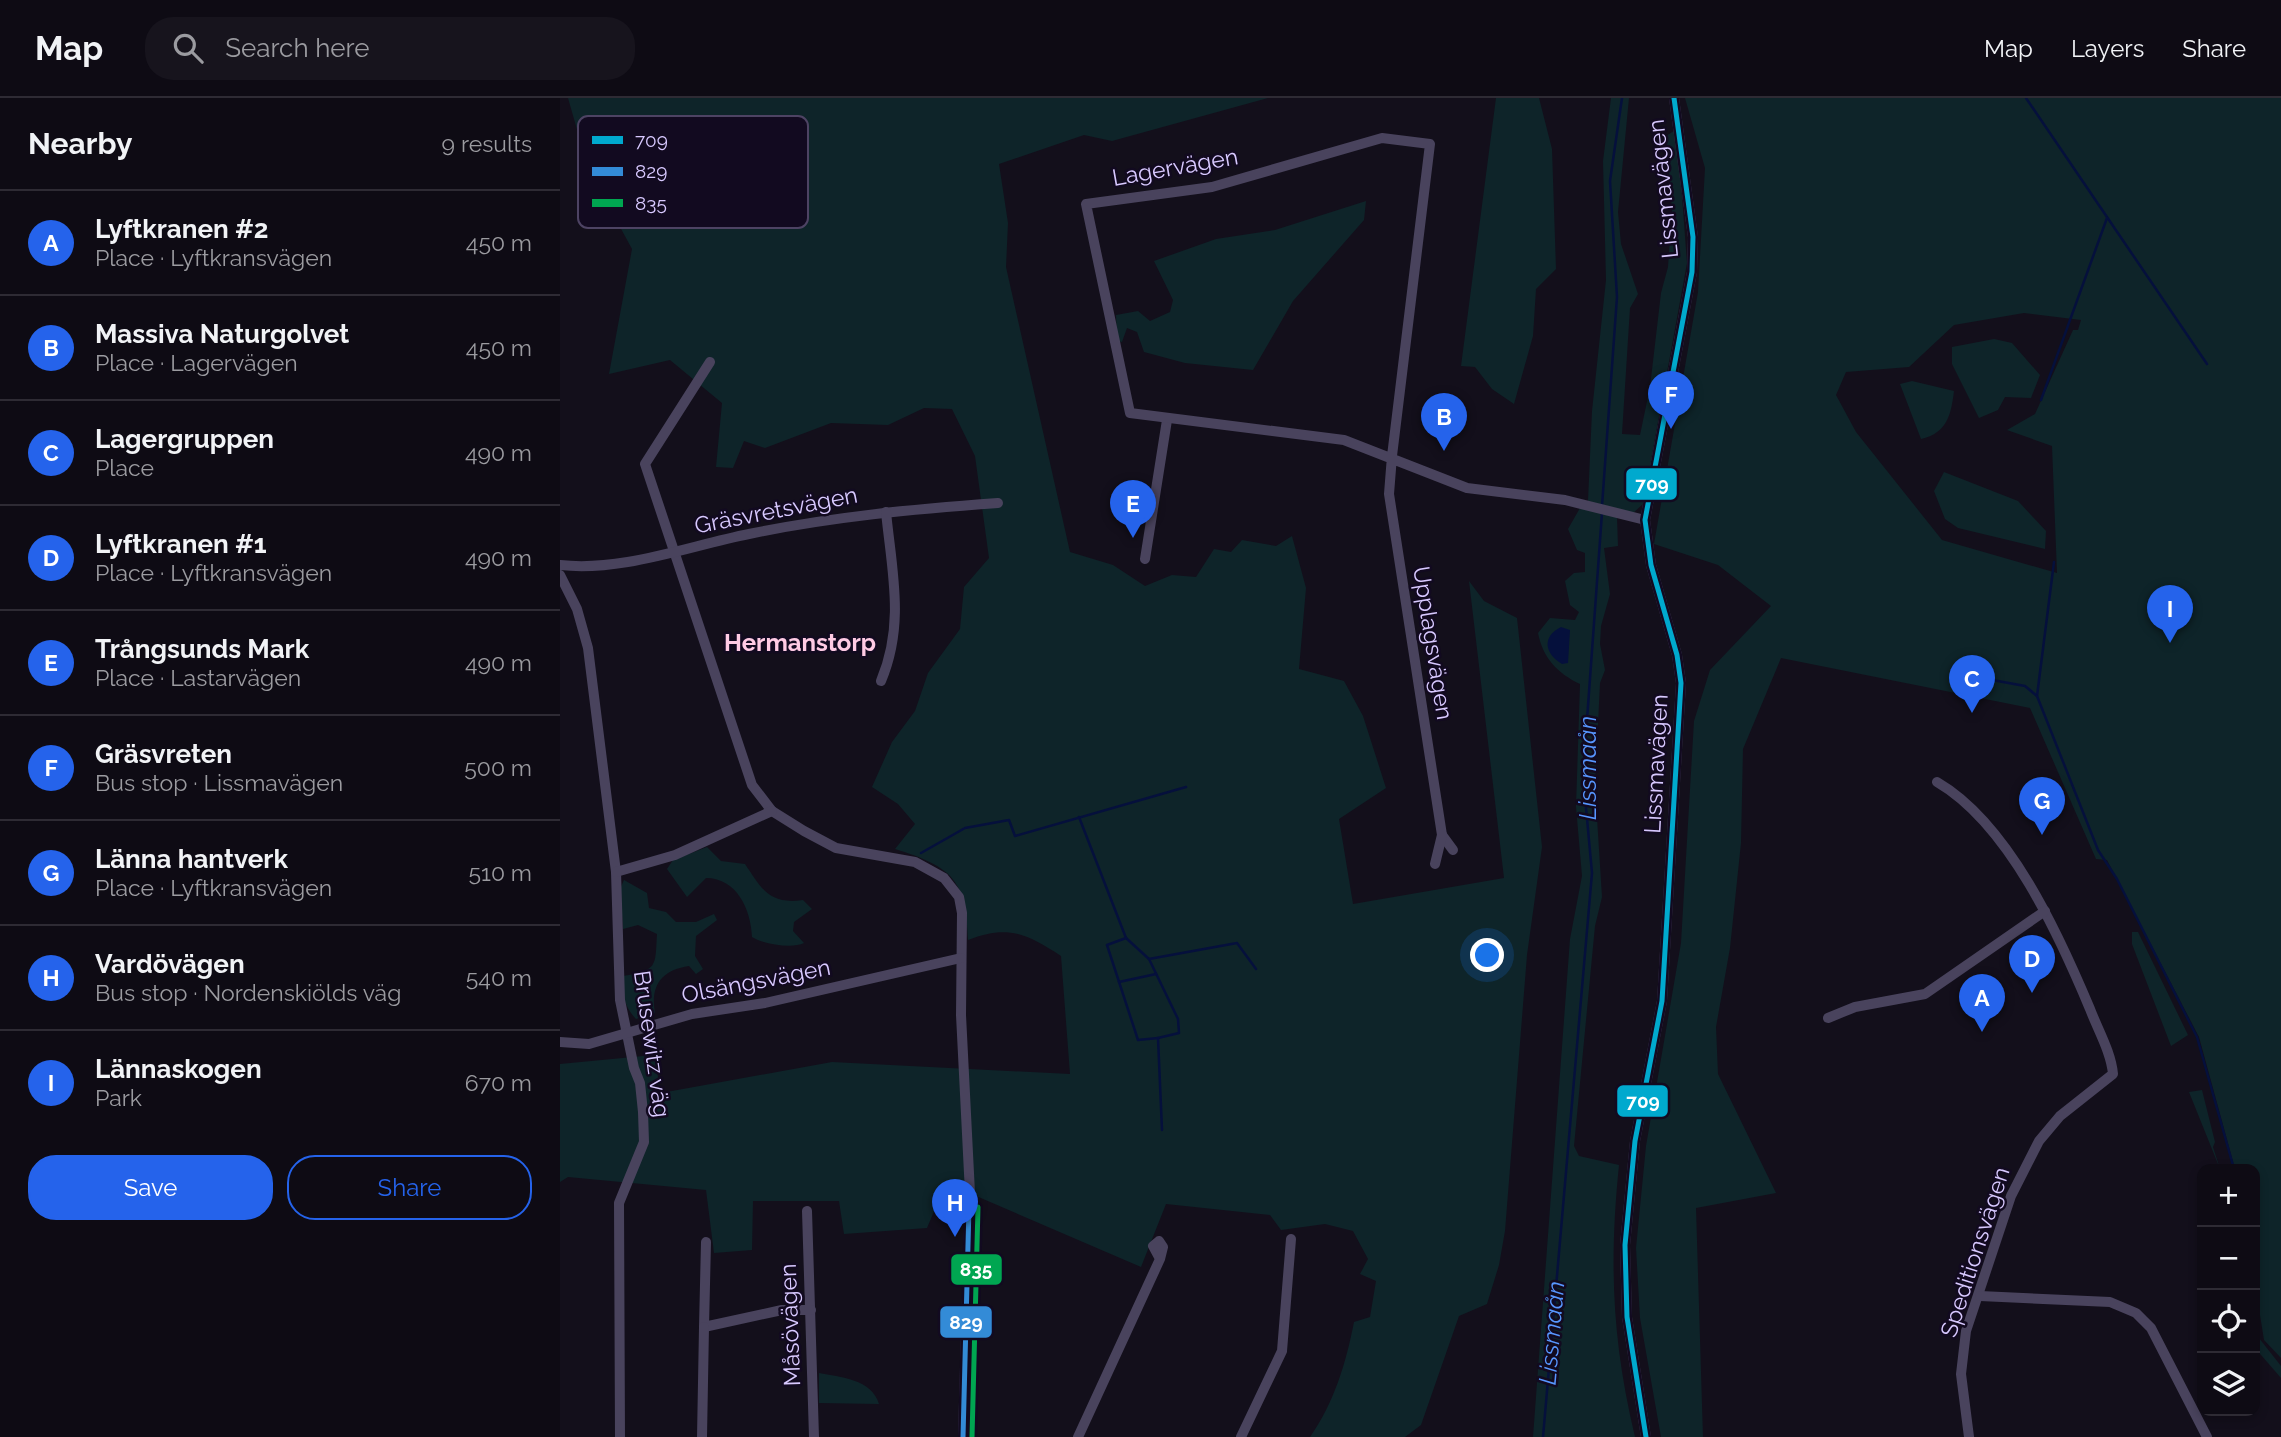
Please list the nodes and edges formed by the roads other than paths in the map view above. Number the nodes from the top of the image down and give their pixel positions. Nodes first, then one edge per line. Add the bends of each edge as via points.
1 (1674, 98) edge
2 (710, 362) dead end
3 (1167, 420) junction
4 (1392, 456) junction
5 (998, 503) dead end
6 (886, 512) junction
7 (1644, 520) junction
8 (674, 551) junction
9 (1145, 559) dead end
10 (560, 565) edge
11 (560, 575) edge
12 (881, 681) dead end
13 (1937, 782) dead end
14 (772, 811) junction
15 (1442, 835) junction
16 (1453, 850) dead end
17 (1435, 864) dead end
18 (616, 872) junction
19 (2045, 911) junction
20 (961, 958) junction
21 (1828, 1018) dead end
22 (626, 1032) junction
23 (560, 1042) edge
24 (807, 1211) dead end
25 (1292, 1239) dead end
26 (706, 1242) dead end
27 (1160, 1259) dead end
28 (1980, 1296) junction
29 (811, 1310) junction
30 (704, 1327) junction
31 (620, 1437) edge
32 (702, 1437) edge
33 (814, 1437) edge
34 (963, 1437) edge
35 (1078, 1437) edge
36 (1241, 1437) edge
37 (1646, 1437) edge
38 (1969, 1437) edge
39 (2207, 1437) edge

1 - 7 street, Lissmavägen via 1693,237 1692,272
2 - 8 street via 645,464
3 - 4 street, Lagervägen via 1344,440
3 - 4 street, Lagervägen via 1129,413 1086,204 1212,187 1382,138 1430,144
3 - 9 street
4 - 7 street, Lagervägen via 1467,488 1565,500
4 - 15 street, Upplagsvägen via 1389,494
5 - 6 street, Gräsvretsvägen
6 - 8 street, Gräsvretsvägen via 752,533
6 - 12 street, Gräsvretsvägen via 897,620 892,656
7 - 37 street, Lissmavägen via 1681,683 1662,1001 1635,1141 1625,1245 1627,1317
8 - 10 street, Gräsvretsvägen via 625,561
8 - 14 street via 752,785
11 - 18 street, Brusewitz väg via 577,609 588,648
13 - 19 street via 1951,790 2001,844
14 - 18 street via 674,855
14 - 20 street via 836,848 915,862 944,877 959,897
15 - 16 street
15 - 17 street
18 - 22 street, Brusewitz väg via 620,1000
19 - 21 street via 1925,995 1855,1007
19 - 28 street, Speditionsvägen via 2101,1035 2113,1074 2060,1116 2039,1141 2011,1196
20 - 22 street, Olsängsvägen
20 - 34 street via 970,1193
22 - 23 street, Olsängsvägen via 589,1044
22 - 31 street, Brusewitz väg via 640,1083 644,1142 620,1203
24 - 29 street, Måsövägen
25 - 36 street via 1282,1351
26 - 30 street
27 - 35 street
28 - 38 street, Speditionsvägen via 1966,1331 1961,1374
28 - 39 street via 2110,1302 2126,1307 2151,1328
29 - 30 street via 782,1310
29 - 33 street, Måsövägen
30 - 32 street

